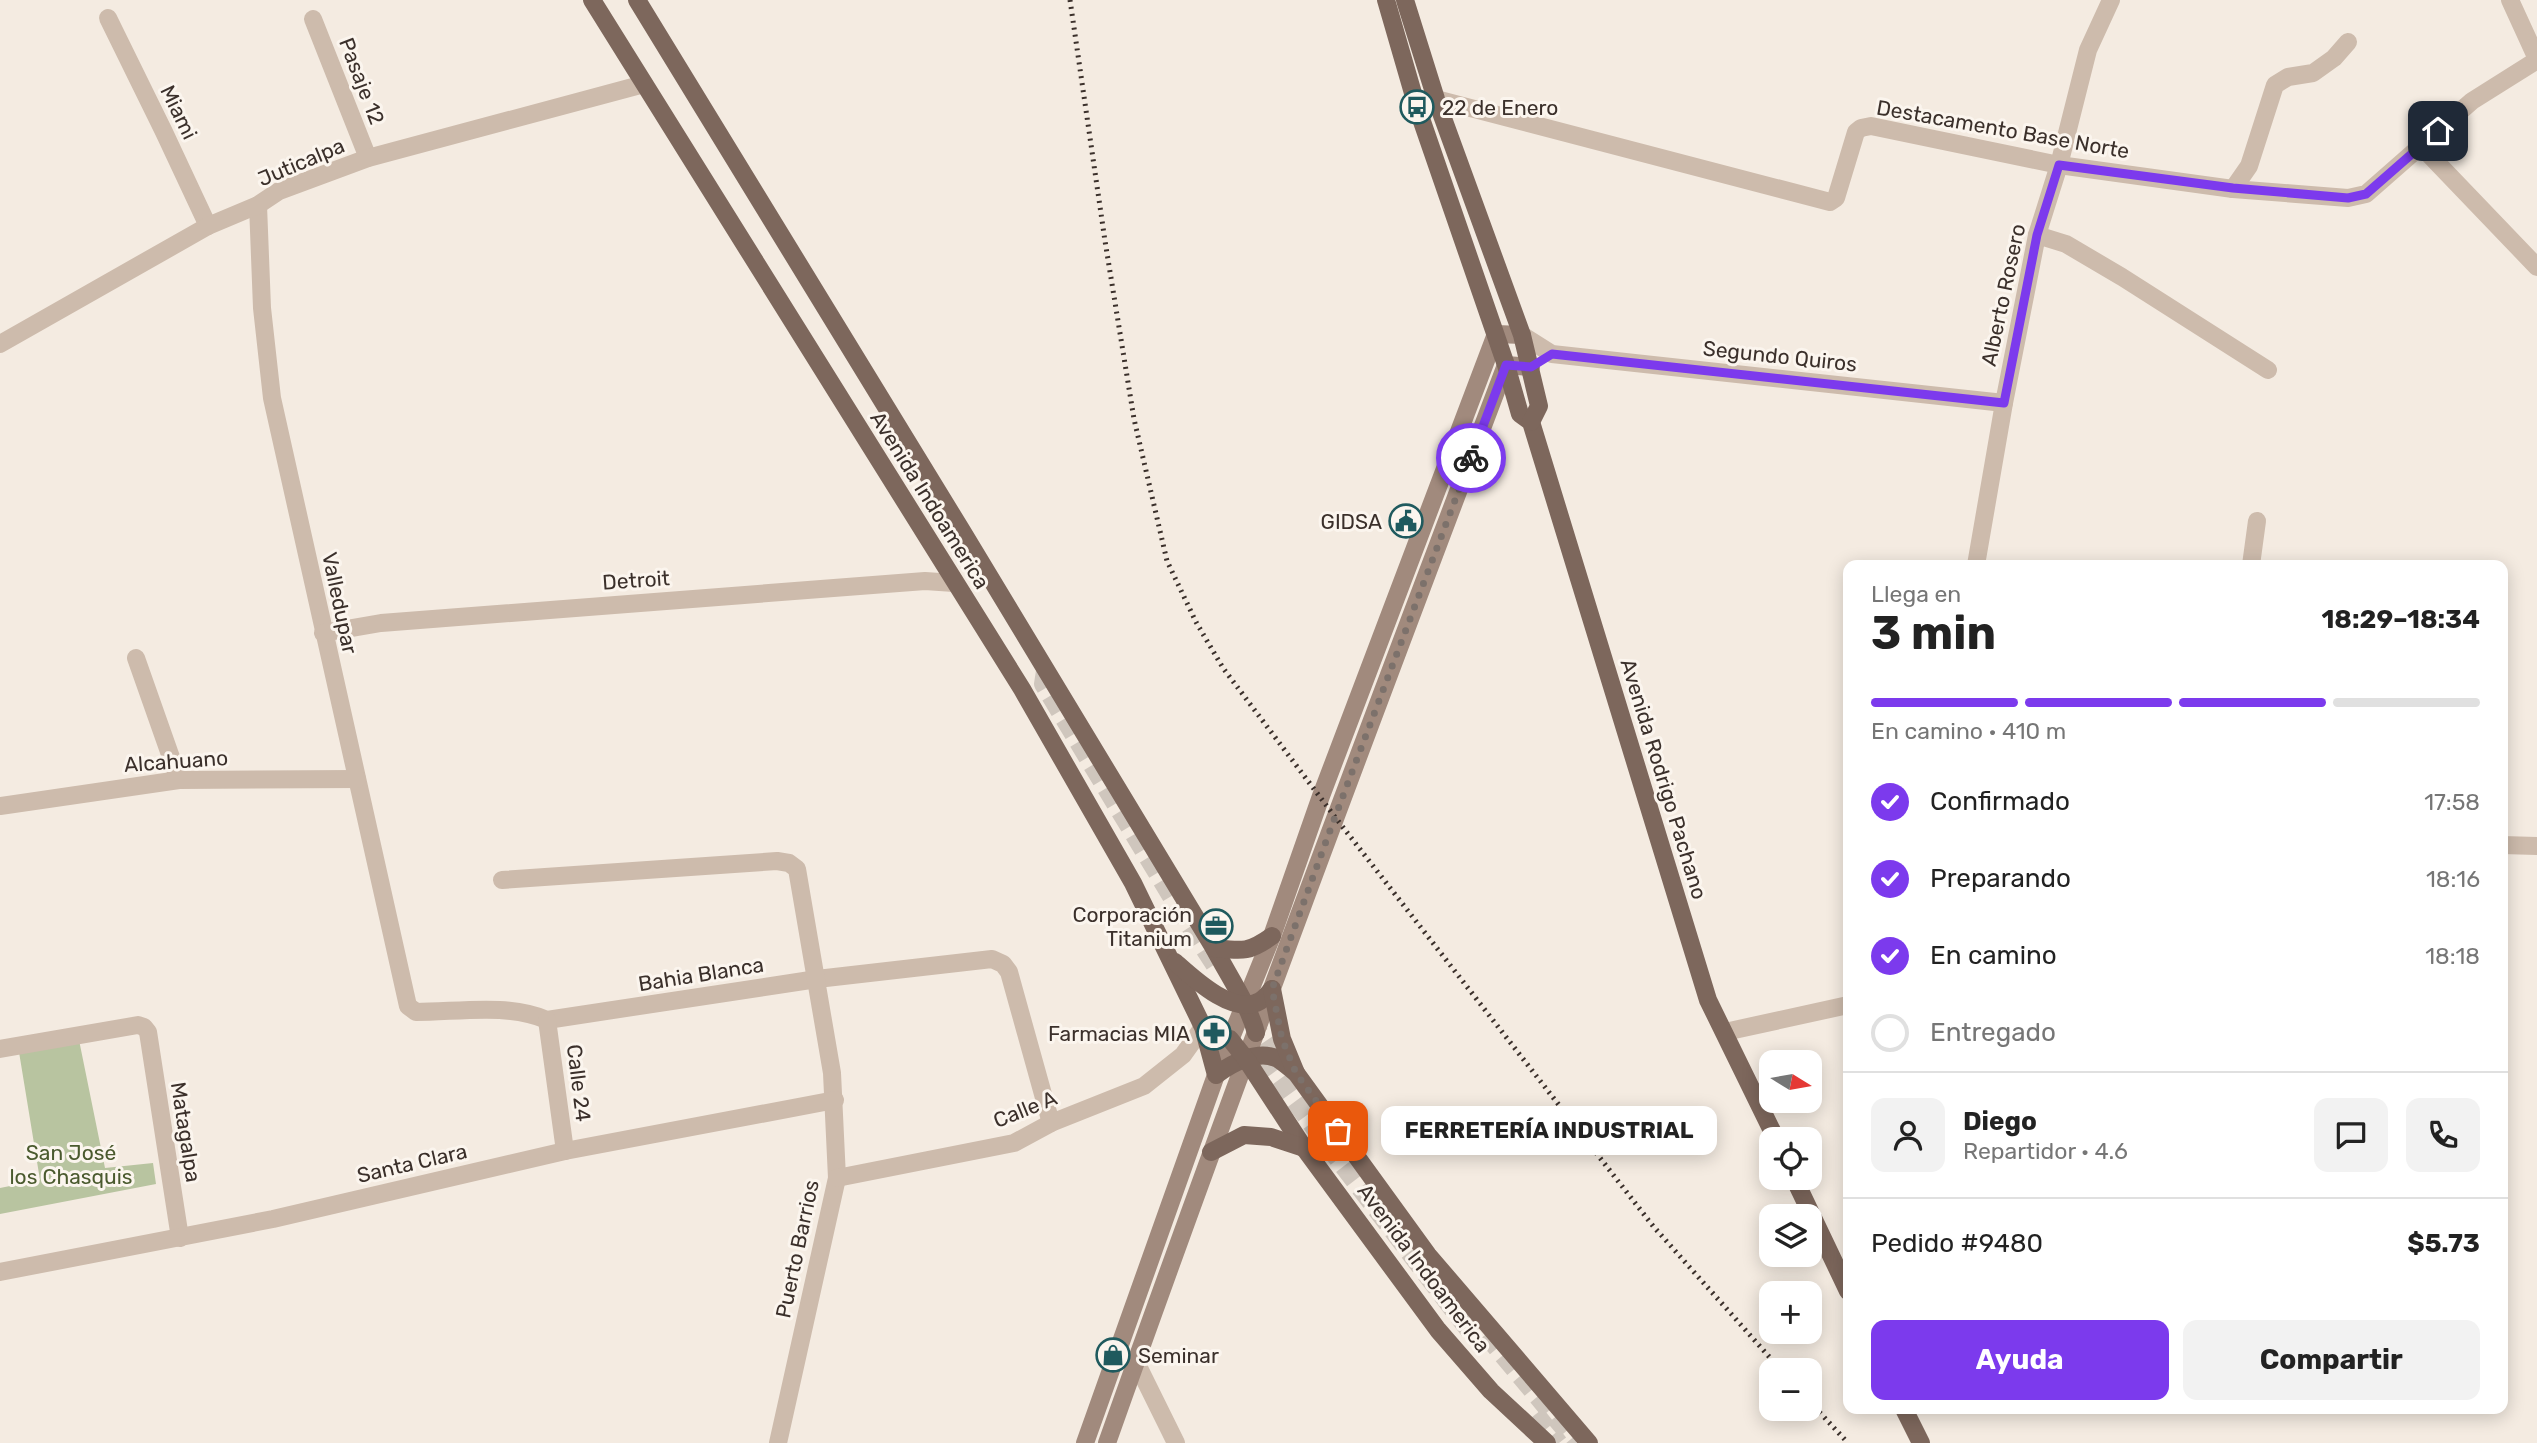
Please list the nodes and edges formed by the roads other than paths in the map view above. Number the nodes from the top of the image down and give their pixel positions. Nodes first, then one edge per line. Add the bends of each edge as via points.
1 (592, 0) edge
2 (637, 0) edge
3 (1386, 0) edge
4 (1405, 0) edge
5 (2111, 0) edge
6 (2510, 0) edge
7 (108, 18) dead end
8 (313, 19) dead end
9 (2348, 41) dead end
10 (2537, 59) edge
11 (644, 84) junction
12 (1436, 99) junction
13 (2421, 146) junction
14 (368, 158) junction
15 (2059, 165) junction
16 (2233, 188) junction
17 (258, 205) junction
18 (208, 226) junction
19 (2037, 235) junction
20 (2537, 267) edge
21 (1496, 334) junction
22 (1522, 335) junction
23 (0, 344) edge
24 (1552, 354) junction
25 (1506, 365) junction
26 (1531, 367) junction
27 (2268, 370) dead end
28 (2004, 403) junction
29 (1531, 422) junction
30 (2257, 521) dead end
31 (1977, 560) edge
32 (2252, 560) edge
33 (954, 583) junction
34 (323, 633) junction
35 (136, 658) dead end
36 (356, 779) junction
37 (179, 780) junction
38 (0, 806) edge
39 (2508, 845) edge
40 (2537, 846) edge
41 (502, 880) dead end
42 (1272, 936) junction
43 (1214, 948) junction
44 (1170, 957) junction
45 (817, 979) junction
46 (1272, 989) junction
47 (1243, 1004) junction
48 (408, 1006) joint
49 (1843, 1006) edge
50 (548, 1020) junction
51 (1203, 1027) junction
52 (1256, 1032) junction
53 (1725, 1032) junction
54 (1230, 1039) junction
55 (0, 1049) edge
56 (1246, 1059) junction
57 (1296, 1073) junction
58 (1216, 1075) junction
59 (835, 1100) junction
60 (1051, 1122) junction
61 (1770, 1127) edge
62 (1304, 1148) junction
63 (565, 1151) junction
64 (1211, 1152) junction
65 (837, 1178) junction
66 (1800, 1190) edge
67 (180, 1238) junction
68 (0, 1272) edge
69 (1843, 1281) edge
70 (1136, 1362) junction
71 (1906, 1414) edge
72 (778, 1443) edge
73 (1085, 1443) edge
74 (1107, 1443) edge
75 (1176, 1443) edge
76 (1547, 1443) edge
77 (1589, 1443) edge
78 (1921, 1443) edge

1 - 11 main road, Avenida Indoamerica
2 - 43 main road, Avenida Indoamerica
3 - 21 main road, Avenida Rodrigo Pachano
4 - 12 main road, Avenida Rodrigo Pachano
5 - 15 street, Alberto Rosero via 2088,50
6 - 10 street
7 - 18 street, Miami
8 - 14 street, Pasaje 12
9 - 16 street via 2313,73 2288,76 2275,85 2249,166
10 - 13 street, Destacamento Base Norte via 2472,101
11 - 14 street, Juticalpa
11 - 33 main road, Avenida Indoamerica
12 - 15 street, Destacamento Base Norte via 1830,202 1836,198 1856,132 1871,126
12 - 22 main road, Avenida Rodrigo Pachano
13 - 16 street, Destacamento Base Norte via 2366,194 2348,198
13 - 20 street
14 - 17 street, Juticalpa via 279,191
15 - 16 street, Destacamento Base Norte
15 - 19 street, Alberto Rosero
17 - 18 street, Juticalpa
17 - 34 street, Valledupar via 272,398
18 - 23 street, Juticalpa
19 - 27 street via 2066,244
19 - 28 street, Alberto Rosero
21 - 22 street
21 - 25 main road, Avenida Rodrigo Pachano
21 - 42 street
22 - 24 street
22 - 26 main road, Avenida Rodrigo Pachano
24 - 26 street
24 - 28 street, Segundo Quiros
25 - 26 street
25 - 29 main road, Avenida Rodrigo Pachano via 1520,414
25 - 46 street
26 - 29 main road, Avenida Rodrigo Pachano via 1539,406
28 - 31 street, Alberto Rosero
29 - 53 main road, Avenida Rodrigo Pachano via 1708,1000
30 - 32 street
33 - 34 street, Detroit via 925,581 381,623
33 - 44 main road, Avenida Indoamerica via 1022,689
34 - 36 street, Valledupar
35 - 37 street
36 - 37 street, Alcahuano
36 - 48 street, Valledupar
37 - 38 street, Alcahuano
39 - 40 street
41 - 45 street, Puerto Barrios via 789,863 797,869
42 - 43 main road via 1253,949
42 - 47 street
43 - 47 main road, Avenida Indoamerica
44 - 47 main road, Avenida Indoamerica via 1203,987
44 - 51 main road
45 - 50 street, Bahia Blanca
45 - 59 street, Puerto Barrios
45 - 60 street, Bahia Blanca via 992,959 1003,964
46 - 47 main road via 1262,1000
46 - 52 street
46 - 57 main road via 1282,1039
47 - 52 main road, Avenida Indoamerica
47 - 54 street
48 - 50 street, Bahia Blanca via 416,1012 531,1013
49 - 53 street
50 - 63 street, Calle 24
51 - 58 main road
51 - 60 street, Calle A via 1183,1055 1144,1086
52 - 56 street
53 - 61 main road, Avenida Rodrigo Pachano
54 - 56 main road
54 - 58 street
55 - 67 street, Matagalpa via 144,1027
56 - 57 main road, Avenida Indoamerica via 1264,1055
56 - 58 main road
56 - 62 main road, Avenida Indoamerica
56 - 64 street
57 - 77 main road, Avenida Indoamerica via 1428,1255
58 - 73 street
59 - 63 street, Santa Clara
59 - 65 street, Puerto Barrios
60 - 65 street, Calle A via 1014,1143
62 - 64 main road via 1271,1137 1244,1135
62 - 76 main road, Avenida Indoamerica via 1438,1330 1490,1391
63 - 67 street, Santa Clara
64 - 70 street
65 - 72 street, Puerto Barrios
66 - 69 main road
67 - 68 street, Santa Clara
70 - 74 street
70 - 75 street
71 - 78 main road

